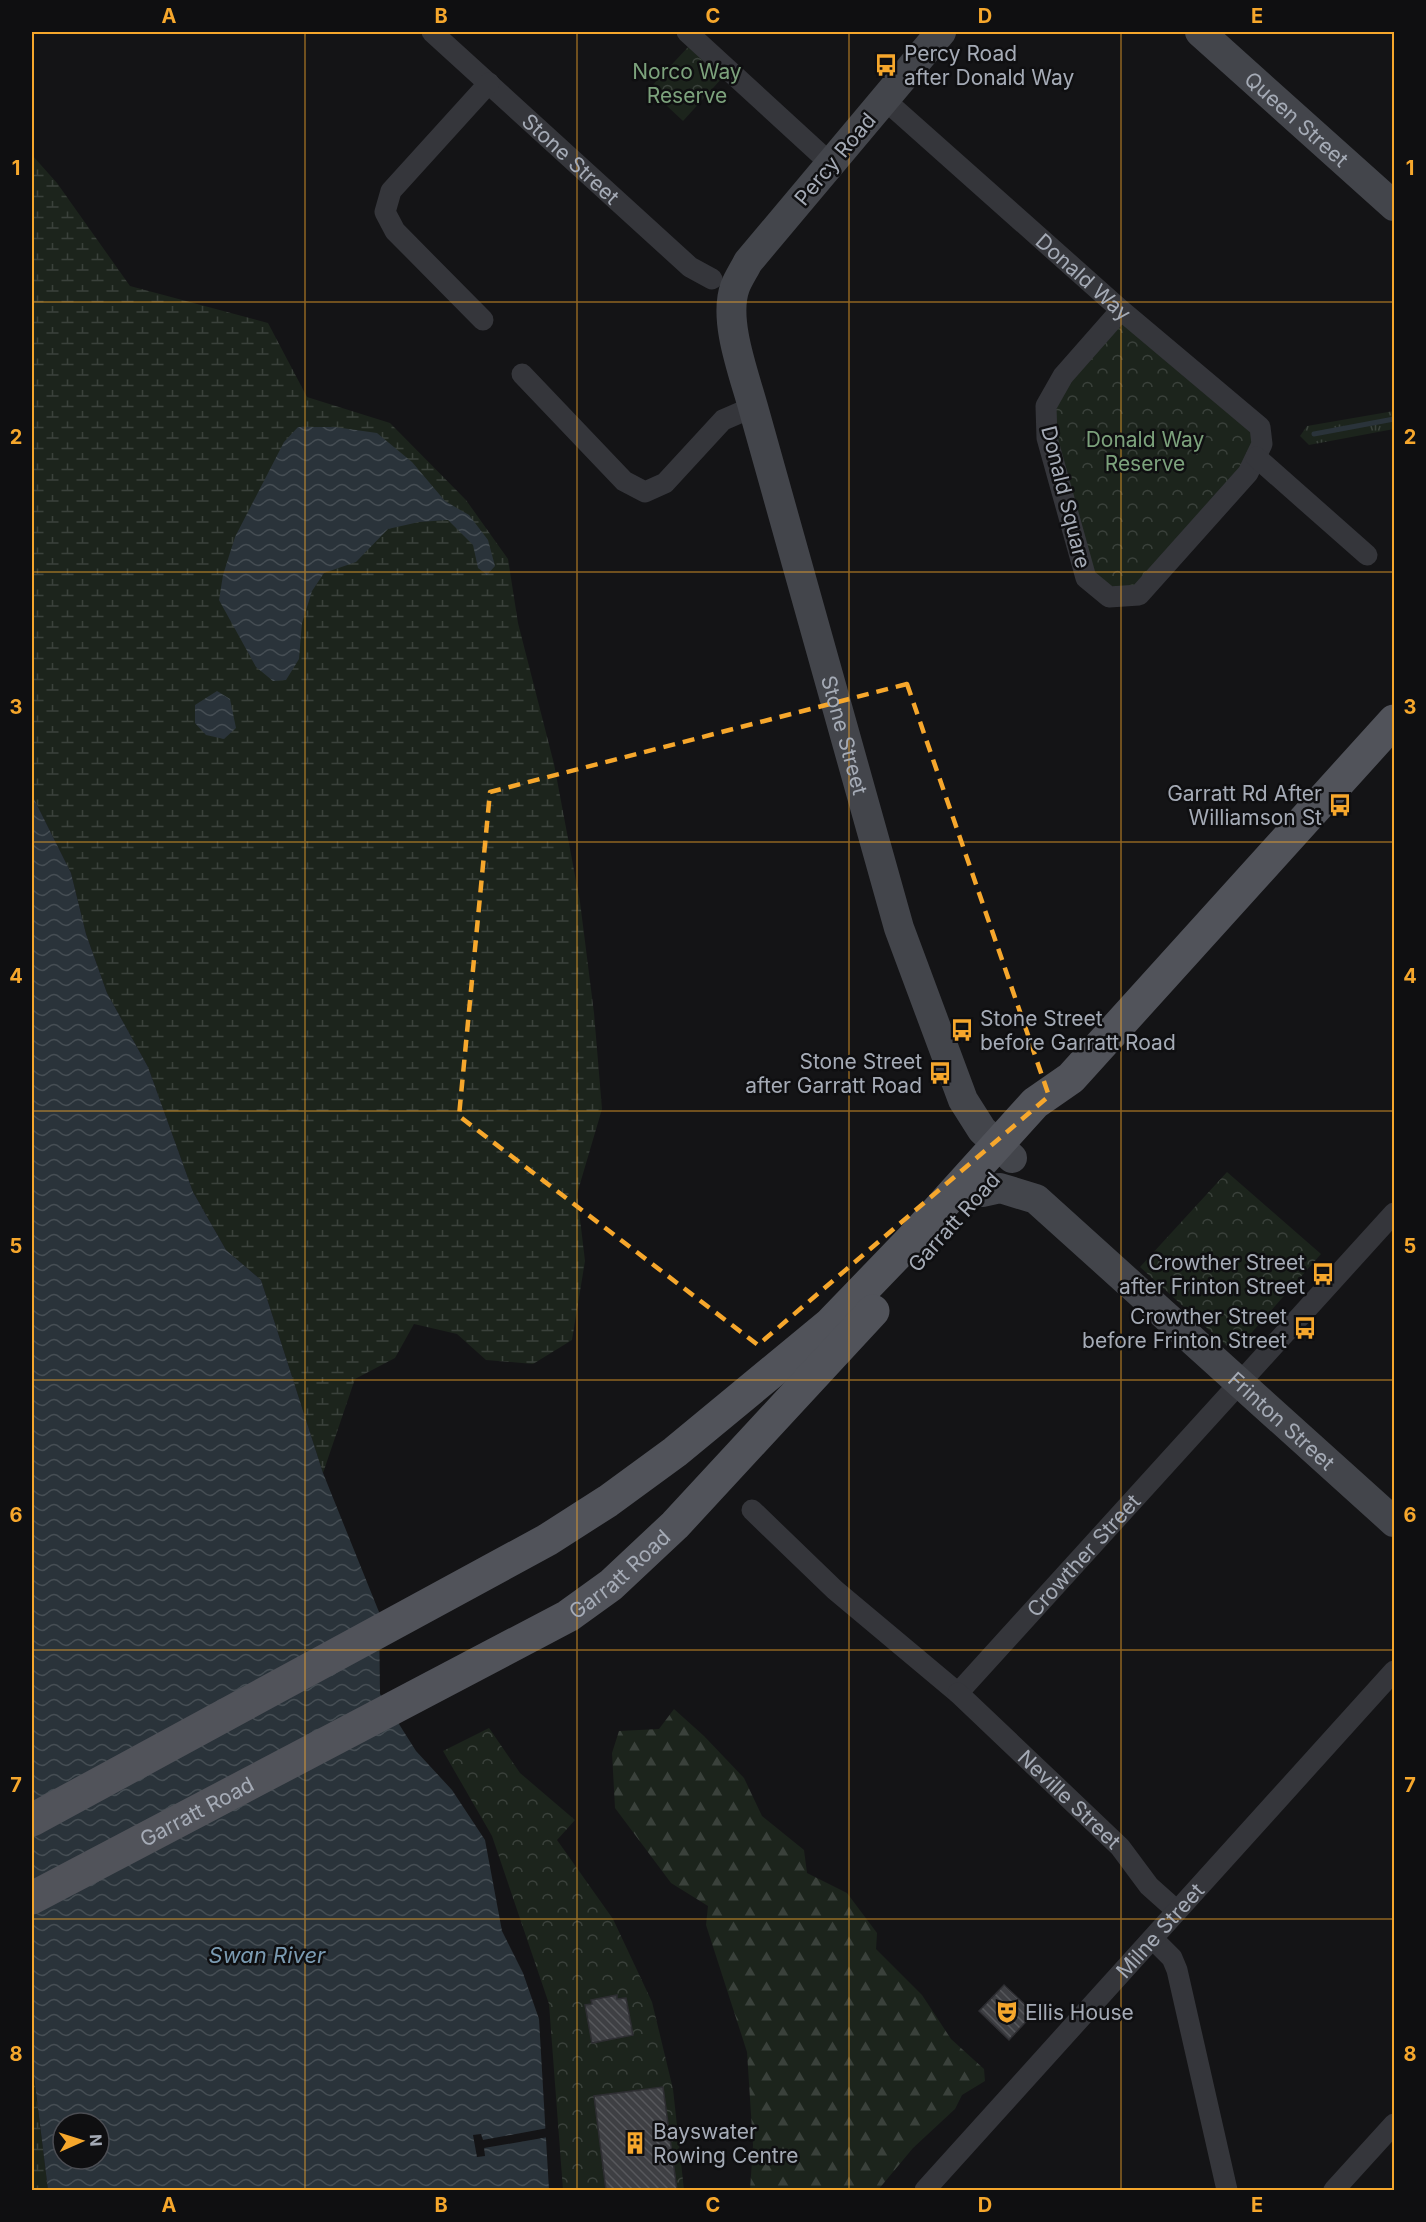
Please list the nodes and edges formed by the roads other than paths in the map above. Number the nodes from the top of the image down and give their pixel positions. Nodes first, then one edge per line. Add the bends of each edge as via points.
1 (432, 32) edge
2 (687, 32) edge
3 (941, 32) edge
4 (1200, 32) edge
5 (489, 83) junction
6 (885, 100) junction
7 (831, 164) junction
8 (1395, 206) edge
9 (723, 284) junction
10 (1121, 310) junction
11 (483, 320) dead end
12 (522, 374) dead end
13 (753, 407) junction
14 (1256, 458) junction
15 (1367, 555) dead end
16 (1395, 721) edge
17 (1013, 1148) junction
18 (982, 1192) junction
19 (1036, 1199) junction
20 (1395, 1213) edge
21 (1240, 1382) junction
22 (752, 1510) dead end
23 (1395, 1522) edge
24 (1395, 1671) edge
25 (958, 1693) junction
26 (32, 1820) edge
27 (32, 1898) edge
28 (1177, 1911) junction
29 (1152, 1939) junction
30 (1395, 2124) edge
31 (925, 2190) edge
32 (1227, 2190) edge
33 (1334, 2190) edge

1 - 5 street, Stone Street
2 - 7 street
3 - 6 street, Percy Road
4 - 8 street, Queen Street
5 - 9 street, Stone Street via 690,267
5 - 11 street via 391,191 385,212 395,231
6 - 7 street, Percy Road
6 - 10 street, Donald Way
7 - 9 street, Percy Road via 748,262
9 - 13 street, Stone Street
10 - 14 street, Donald Way via 1260,427 1262,444
10 - 14 street, Donald Square via 1063,376 1046,406 1047,438 1086,578 1109,597 1139,595 1248,473
12 - 13 street via 624,481 645,492 666,483 723,420
13 - 17 street, Stone Street via 899,928 963,1100 982,1130
14 - 15 street
16 - 17 main road, Garratt Road via 1071,1078 1035,1104
17 - 18 main road, Garratt Road
17 - 19 street, Frinton Street via 1023,1160
17 - 26 main road, Garratt Road via 911,1240 830,1324 720,1417 599,1507 547,1540
18 - 19 street, Frinton Street via 1000,1188
18 - 27 main road, Garratt Road via 675,1525 611,1585 568,1616
19 - 21 street, Frinton Street
20 - 21 street, Crowther Street
21 - 23 street, Frinton Street
21 - 25 street, Crowther Street
22 - 25 street via 835,1590
24 - 28 street, Milne Street
25 - 28 street, Neville Street via 1120,1847 1149,1886
28 - 29 street, Milne Street
29 - 31 street, Milne Street
29 - 32 street via 1172,1958 1177,1970
30 - 33 street

